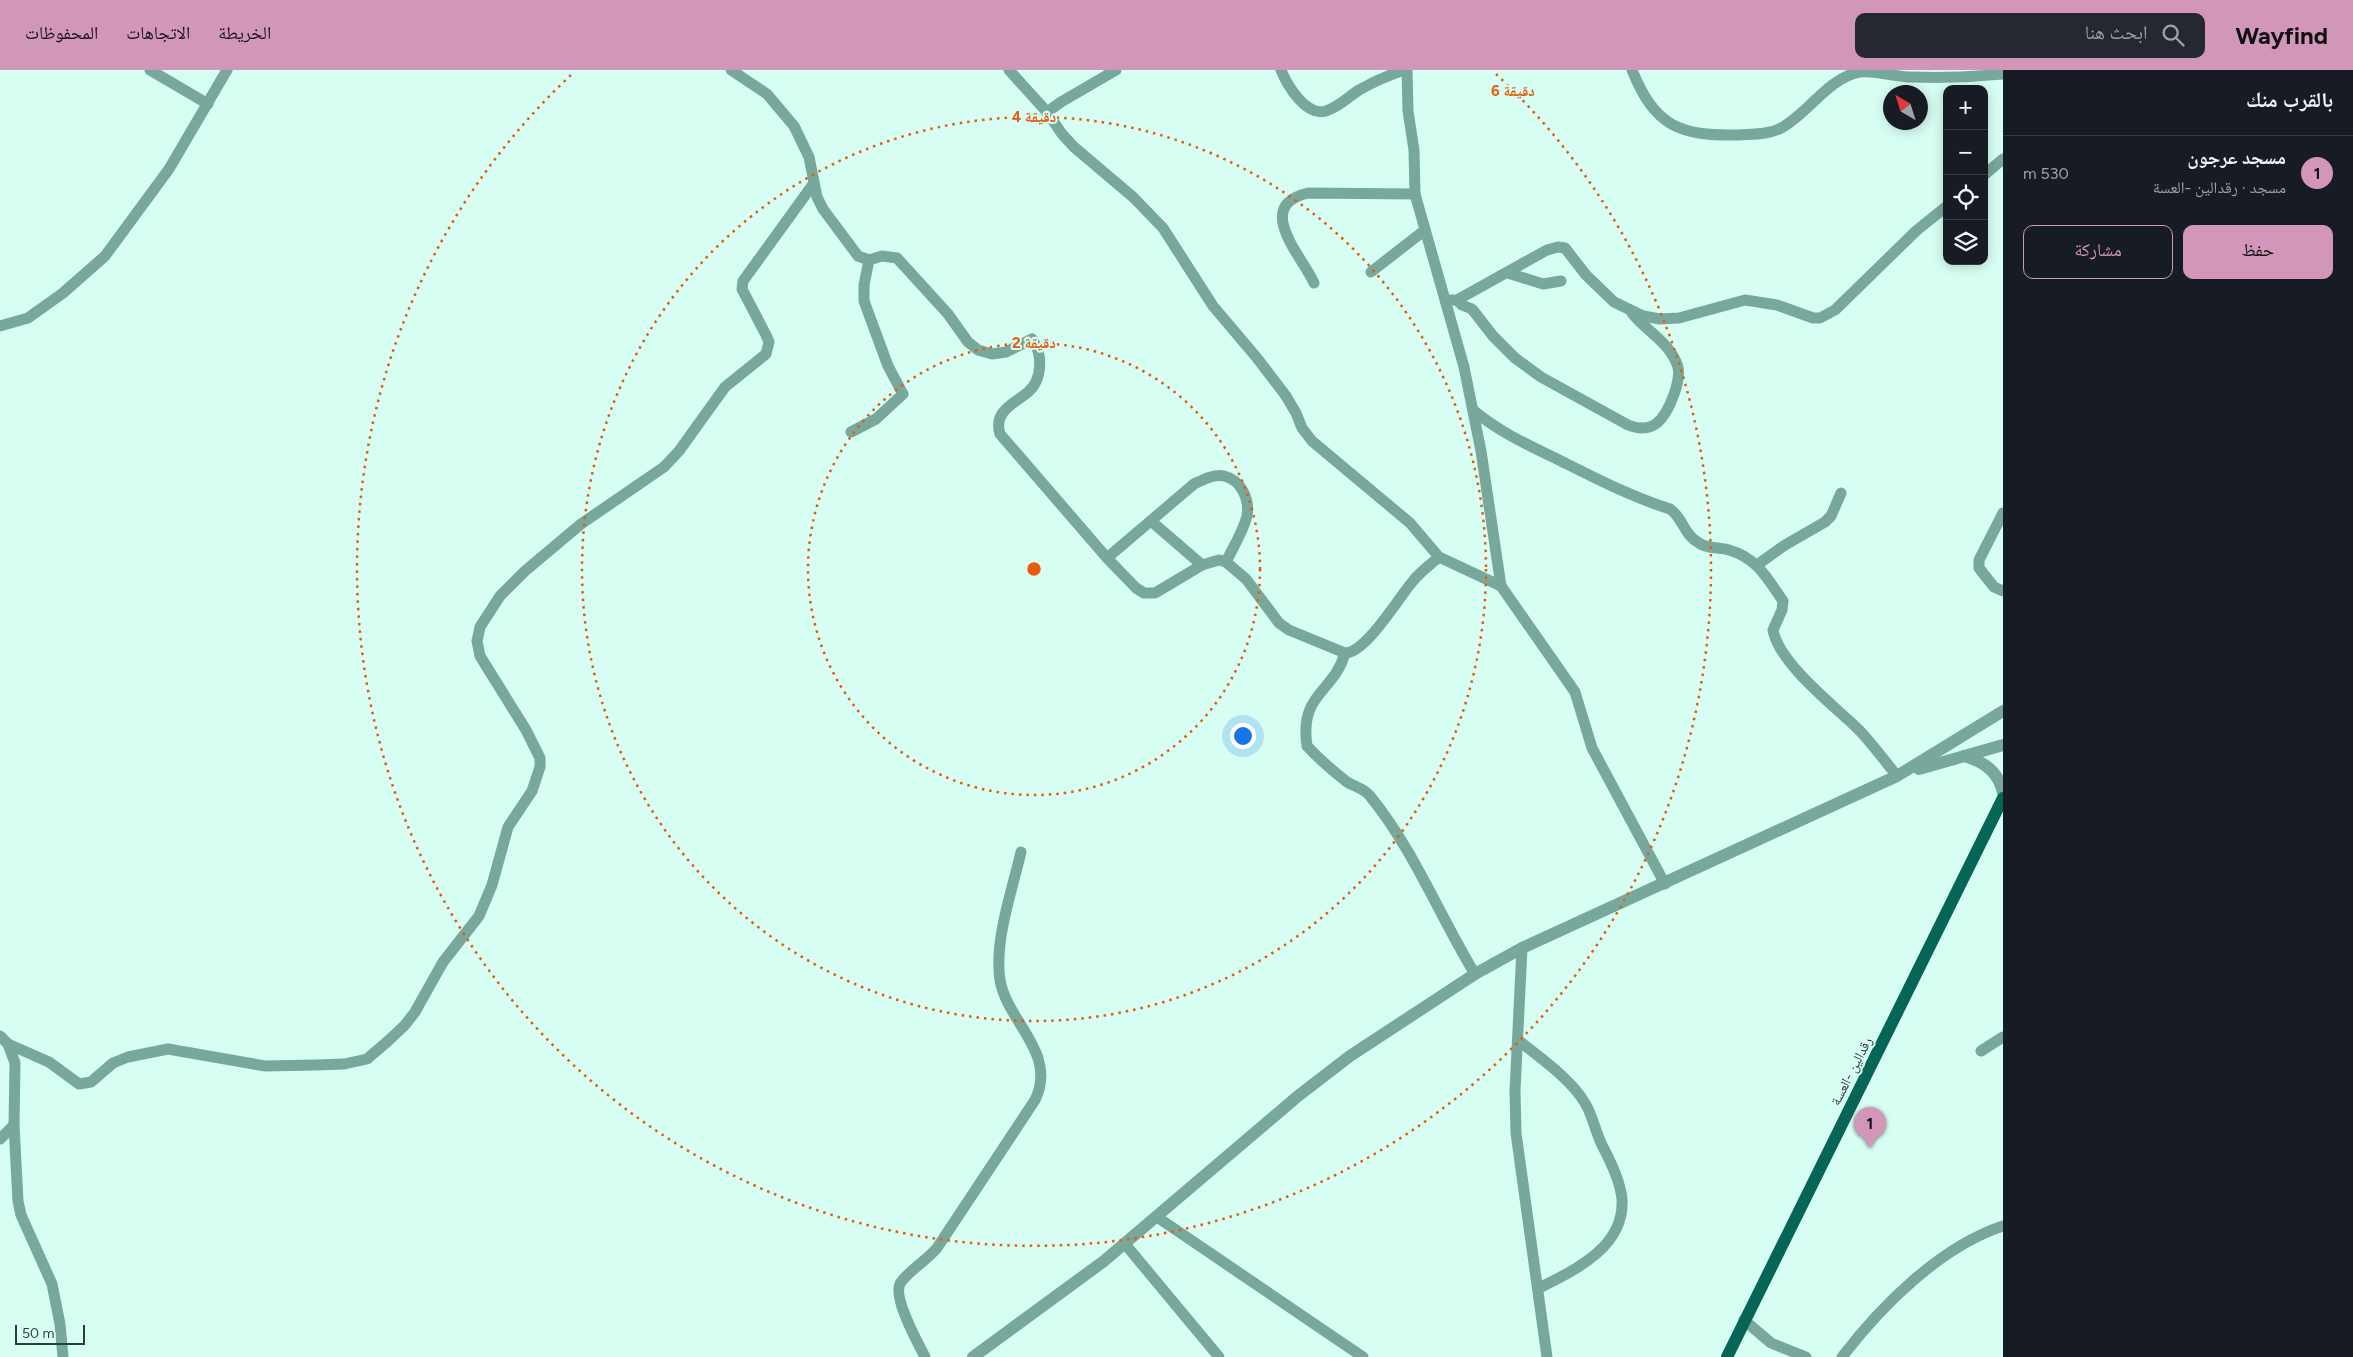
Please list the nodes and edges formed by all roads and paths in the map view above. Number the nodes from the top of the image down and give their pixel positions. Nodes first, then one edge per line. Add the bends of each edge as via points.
1 (150, 70) edge
2 (227, 70) edge
3 (731, 70) edge
4 (1009, 70) edge
5 (1116, 70) edge
6 (1281, 70) edge
7 (1406, 70) edge
8 (1632, 70) edge
9 (1908, 74) edge
10 (2003, 74) edge
11 (208, 104) junction
12 (1047, 112) junction
13 (2003, 159) edge
14 (1988, 172) edge
15 (814, 183) junction
16 (1415, 194) junction
17 (1943, 209) edge
18 (1425, 230) junction
19 (869, 260) junction
20 (1371, 272) dead end
21 (1508, 273) junction
22 (1560, 281) dead end
23 (1314, 282) dead end
24 (1451, 300) junction
25 (1630, 311) junction
26 (0, 326) edge
27 (1473, 410) junction
28 (850, 432) dead end
29 (1841, 493) dead end
30 (2003, 513) edge
31 (1151, 521) junction
32 (1439, 557) junction
33 (1106, 558) junction
34 (1226, 562) junction
35 (1202, 565) junction
36 (1757, 565) junction
37 (1501, 586) junction
38 (2003, 591) edge
39 (1345, 653) junction
40 (2003, 711) edge
41 (2003, 745) edge
42 (1964, 756) junction
43 (1897, 776) junction
44 (2003, 793) edge
45 (2003, 798) edge
46 (1021, 852) dead end
47 (1665, 884) junction
48 (1522, 948) junction
49 (1475, 974) junction
50 (2003, 1037) edge
51 (4, 1040) edge
52 (1518, 1040) junction
53 (1981, 1051) dead end
54 (14, 1125) junction
55 (0, 1139) edge
56 (1157, 1217) junction
57 (2003, 1226) edge
58 (1125, 1244) junction
59 (1539, 1288) junction
60 (1744, 1320) junction
61 (63, 1357) edge
62 (925, 1357) edge
63 (973, 1357) edge
64 (1219, 1357) edge
65 (1363, 1357) edge
66 (1547, 1357) edge
67 (1727, 1357) edge
68 (1806, 1357) edge
69 (1842, 1357) edge

1 - 11 street
2 - 11 street
3 - 15 street via 767,94 794,126 808,157
4 - 12 street
5 - 12 street
6 - 7 street via 1295,94 1308,107 1319,112
7 - 16 street
8 - 9 street via 1648,100 1668,123 1691,133 1710,135 1752,135 1781,128 1837,81 1858,72
9 - 10 street
11 - 26 street via 169,169 105,256 28,318
12 - 32 street via 1074,148 1133,197 1163,228 1213,306 1286,396 1312,441 1410,523
13 - 14 street
15 - 19 street via 817,197 829,218 858,256
15 - 51 street via 742,281 742,289 769,342 766,354 725,387 664,467 581,524 525,571 500,596 480,627 477,641 480,656 526,730 540,758 540,767 532,791 508,826 484,906 443,962 405,1025 366,1059 344,1064 265,1066 168,1049 112,1063 83,1084 49,1062
16 - 18 street
16 - 23 street via 1308,193 1292,199 1282,217 1286,235
17 - 25 street via 1916,231 1835,310 1820,318 1750,300 1678,318 1660,319
18 - 20 street
18 - 24 street
19 - 28 street via 864,301 888,366 903,394 876,419
19 - 33 street via 882,256 897,258 978,350 992,354 1006,352 1032,339 1041,363 1036,381 1029,391 1006,408 997,424 1007,443
21 - 22 street via 1543,284
21 - 24 street
21 - 25 street via 1548,250 1565,248 1595,285
24 - 25 street via 1472,309 1505,350 1541,377 1628,425 1648,428 1664,415 1680,373 1667,346
24 - 27 street
27 - 36 street via 1512,436 1601,481 1670,509 1688,536 1700,545 1739,553
27 - 37 street
29 - 36 street via 1826,522
30 - 38 street via 1979,560 1979,568 1989,583
31 - 33 street
31 - 34 street via 1183,492 1202,480 1223,476 1235,481 1245,493 1247,513
31 - 35 street
32 - 37 street
32 - 39 street via 1415,578 1365,643 1358,650
33 - 35 street via 1144,592 1156,593
34 - 35 street via 1219,560
34 - 39 street via 1246,579 1279,623
36 - 43 street via 1783,601 1773,630 1779,648 1825,701 1859,730
37 - 47 street via 1575,692 1592,748
39 - 49 street via 1341,666 1311,706 1306,721 1307,746 1322,762 1368,794 1381,811 1420,872
40 - 43 street
41 - 42 street
42 - 43 street
42 - 44 street via 1989,769 1998,779
43 - 47 street
45 - 60 main road, رقدالين -العسة
46 - 62 street via 1000,946 1000,982 1040,1060 1040,1082 1034,1100 937,1248 898,1288 899,1299
47 - 48 street
48 - 49 street
48 - 52 street
49 - 56 street via 1397,1024 1305,1090
50 - 53 street
51 - 54 street via 15,1063
52 - 59 street via 1516,1133
52 - 59 street via 1548,1064 1584,1102 1622,1198 1620,1219 1597,1255
54 - 55 street
54 - 61 street via 18,1201 21,1215 52,1284
56 - 58 street
56 - 65 street
57 - 69 street via 1967,1242 1918,1277 1859,1335
58 - 63 street
58 - 64 street
59 - 66 street
60 - 67 main road, رقدالين -العسة
60 - 68 street via 1771,1343

